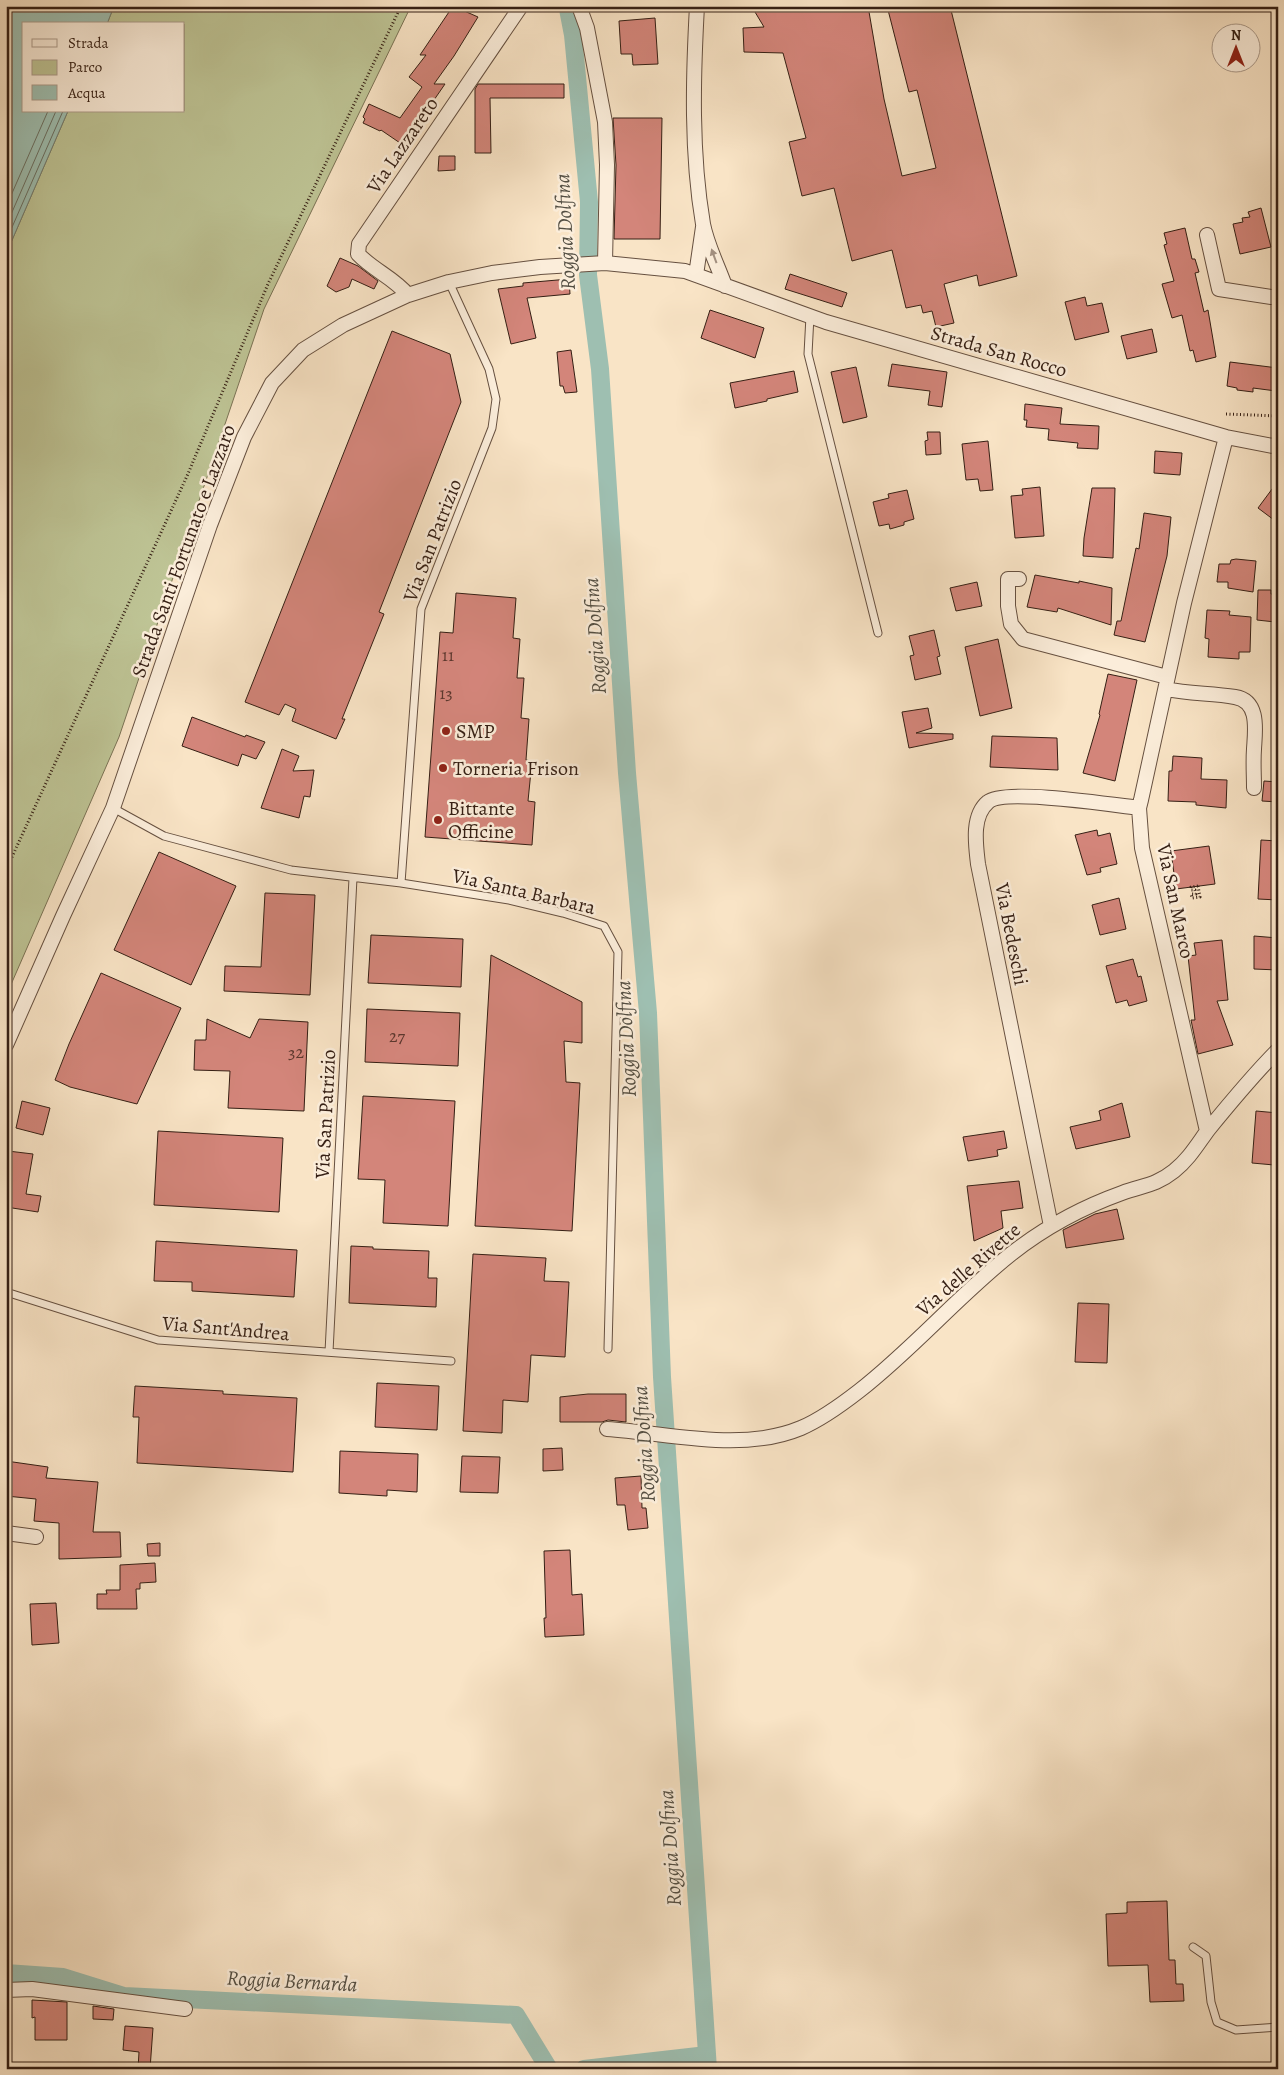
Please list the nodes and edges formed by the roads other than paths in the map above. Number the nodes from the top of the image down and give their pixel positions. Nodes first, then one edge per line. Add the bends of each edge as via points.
1 (521, 6) edge
2 (579, 6) edge
3 (697, 6) edge
4 (703, 226) junction
5 (1207, 234) dead end
6 (600, 264) junction
7 (696, 275) junction
8 (449, 282) junction
9 (725, 286) junction
10 (408, 295) junction
11 (1278, 298) edge
12 (810, 316) junction
13 (1226, 437) junction
14 (1273, 444) edge
15 (1020, 579) dead end
16 (878, 633) dead end
17 (1167, 683) junction
18 (1254, 788) dead end
19 (113, 808) junction
20 (1139, 808) junction
21 (353, 878) junction
22 (401, 883) junction
23 (6, 1045) edge
24 (1278, 1050) edge
25 (1207, 1132) junction
26 (1051, 1226) junction
27 (6, 1292) edge
28 (608, 1349) dead end
29 (329, 1352) junction
30 (451, 1361) dead end
31 (606, 1429) dead end
32 (6, 1533) edge
33 (36, 1537) dead end
34 (1193, 1946) dead end
35 (6, 1990) edge
36 (184, 2009) dead end
37 (1278, 2027) edge

1 - 10 street, Via Lazzareto via 359,244 358,254 368,266 400,286
2 - 6 street via 587,28 605,122 607,165
3 - 4 street via 694,90
4 - 7 street
9 -> 4 street
5 - 11 street via 1219,289
6 - 7 street, Strada Santi Fortunato e Lazzaro via 685,271
6 - 8 street, Strada Santi Fortunato e Lazzaro via 492,273
7 - 9 street, Strada Santi Fortunato e Lazzaro
8 - 10 street, Strada Santi Fortunato e Lazzaro
8 - 22 lane, Via San Patrizio via 478,341 496,400 492,428 421,609
9 - 12 street, Strada San Rocco
10 - 19 street, Strada Santi Fortunato e Lazzaro via 343,325 302,350 272,383 244,437 210,525
12 - 13 street, Strada San Rocco
12 - 16 lane via 808,354
13 - 14 street, Strada San Rocco
13 - 17 street, Via San Marco
15 - 17 street via 1008,579 1008,606 1011,624 1023,639
17 - 18 street via 1187,694 1237,697 1249,704 1256,725
17 - 20 street, Via San Marco
19 - 21 lane, Via Santa Barbara via 164,836 291,870
19 - 23 street, Strada Santi Fortunato e Lazzaro
20 - 25 street, Via San Marco via 1142,848
20 - 26 street, Via Bedeschi via 1003,797 988,802 976,828 978,864
21 - 22 lane, Via Santa Barbara
21 - 29 lane, Via San Patrizio
22 - 28 lane, Via Santa Barbara via 510,900 579,918 604,926 618,952
24 - 25 street, Via delle Rivette
25 - 26 street, Via delle Rivette via 1189,1158 1154,1184 1122,1193
26 - 31 street, Via delle Rivette via 983,1277 881,1373 836,1408 802,1428 745,1440 712,1440
27 - 29 lane, Via Sant'Andrea via 158,1340
29 - 30 lane, Via Sant'Andrea
32 - 33 street
34 - 37 lane via 1206,1956 1211,2002 1217,2022 1236,2030
35 - 36 street via 32,1989

